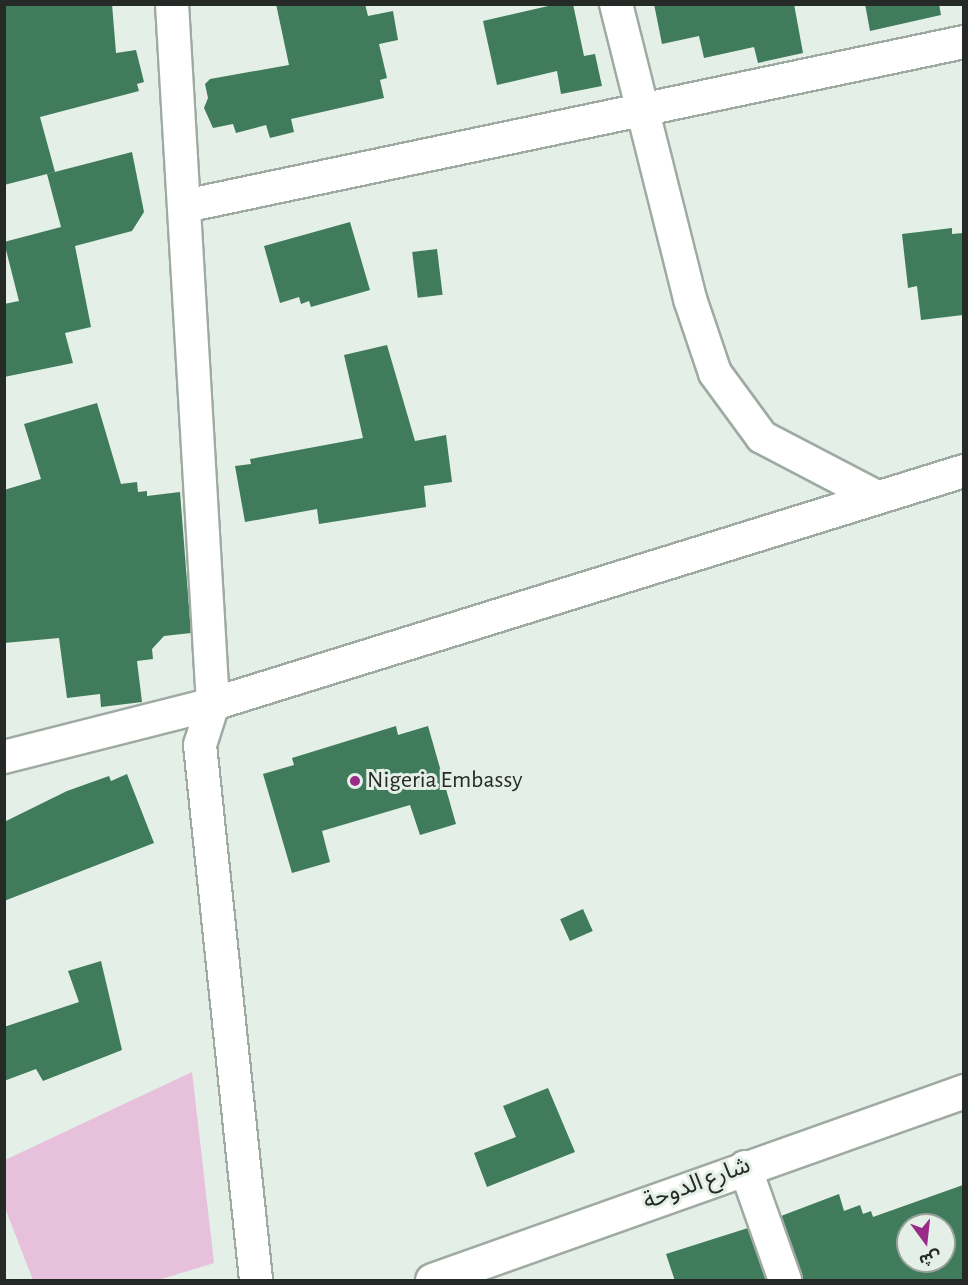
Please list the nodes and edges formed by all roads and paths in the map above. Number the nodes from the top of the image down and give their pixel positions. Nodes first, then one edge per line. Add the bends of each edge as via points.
1 (172, 4) edge
2 (616, 4) edge
3 (963, 42) edge
4 (639, 109) junction
5 (185, 206) junction
6 (963, 471) edge
7 (875, 496) junction
8 (213, 704) junction
9 (4, 758) edge
10 (963, 1091) edge
11 (745, 1167) junction
12 (256, 1281) edge
13 (432, 1281) edge
14 (785, 1281) edge

1 - 5 street
2 - 4 street
3 - 4 street
4 - 5 street
4 - 7 street via 690,299 715,372 762,437
5 - 8 street
6 - 7 street
7 - 8 street
8 - 9 street
8 - 12 street via 200,745
10 - 11 street, شارع الدوحة
11 - 13 street, شارع الدوحة
11 - 14 street

